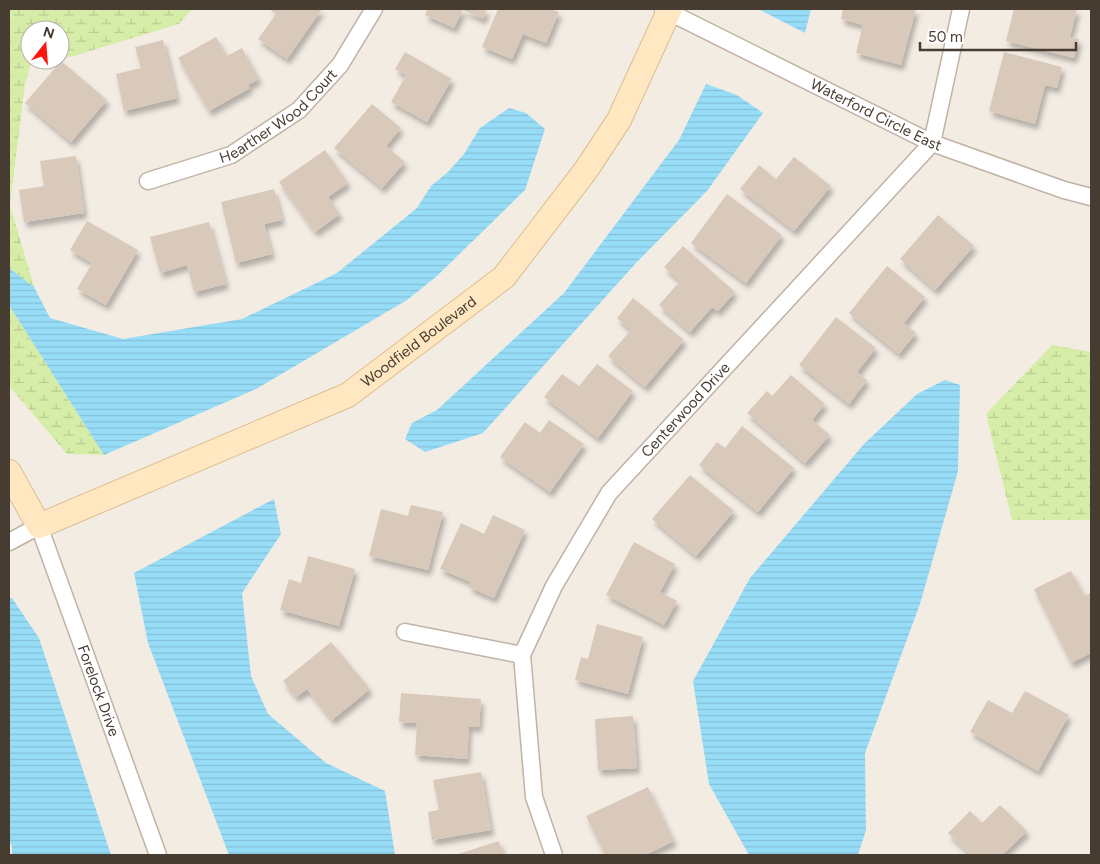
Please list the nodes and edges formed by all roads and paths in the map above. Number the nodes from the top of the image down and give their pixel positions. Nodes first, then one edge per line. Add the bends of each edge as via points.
1 (374, 9) edge
2 (961, 9) edge
3 (667, 10) edge
4 (932, 143) junction
5 (148, 181) dead end
6 (1091, 197) edge
7 (9, 472) edge
8 (39, 526) junction
9 (9, 542) edge
10 (405, 632) dead end
11 (522, 655) junction
12 (158, 855) edge
13 (554, 855) edge

1 - 5 street, Hearther Wood Court via 340,65 299,110 232,155
2 - 4 street
3 - 4 street, Waterford Circle East
3 - 8 street, Woodfield Boulevard via 619,120 586,170 504,277 348,395
4 - 6 street, Waterford Circle East
4 - 11 street, Centerwood Drive via 609,493 554,586
7 - 8 street
8 - 9 street
8 - 12 street, Forelock Drive
10 - 11 street
11 - 13 street, Centerwood Drive via 534,797

